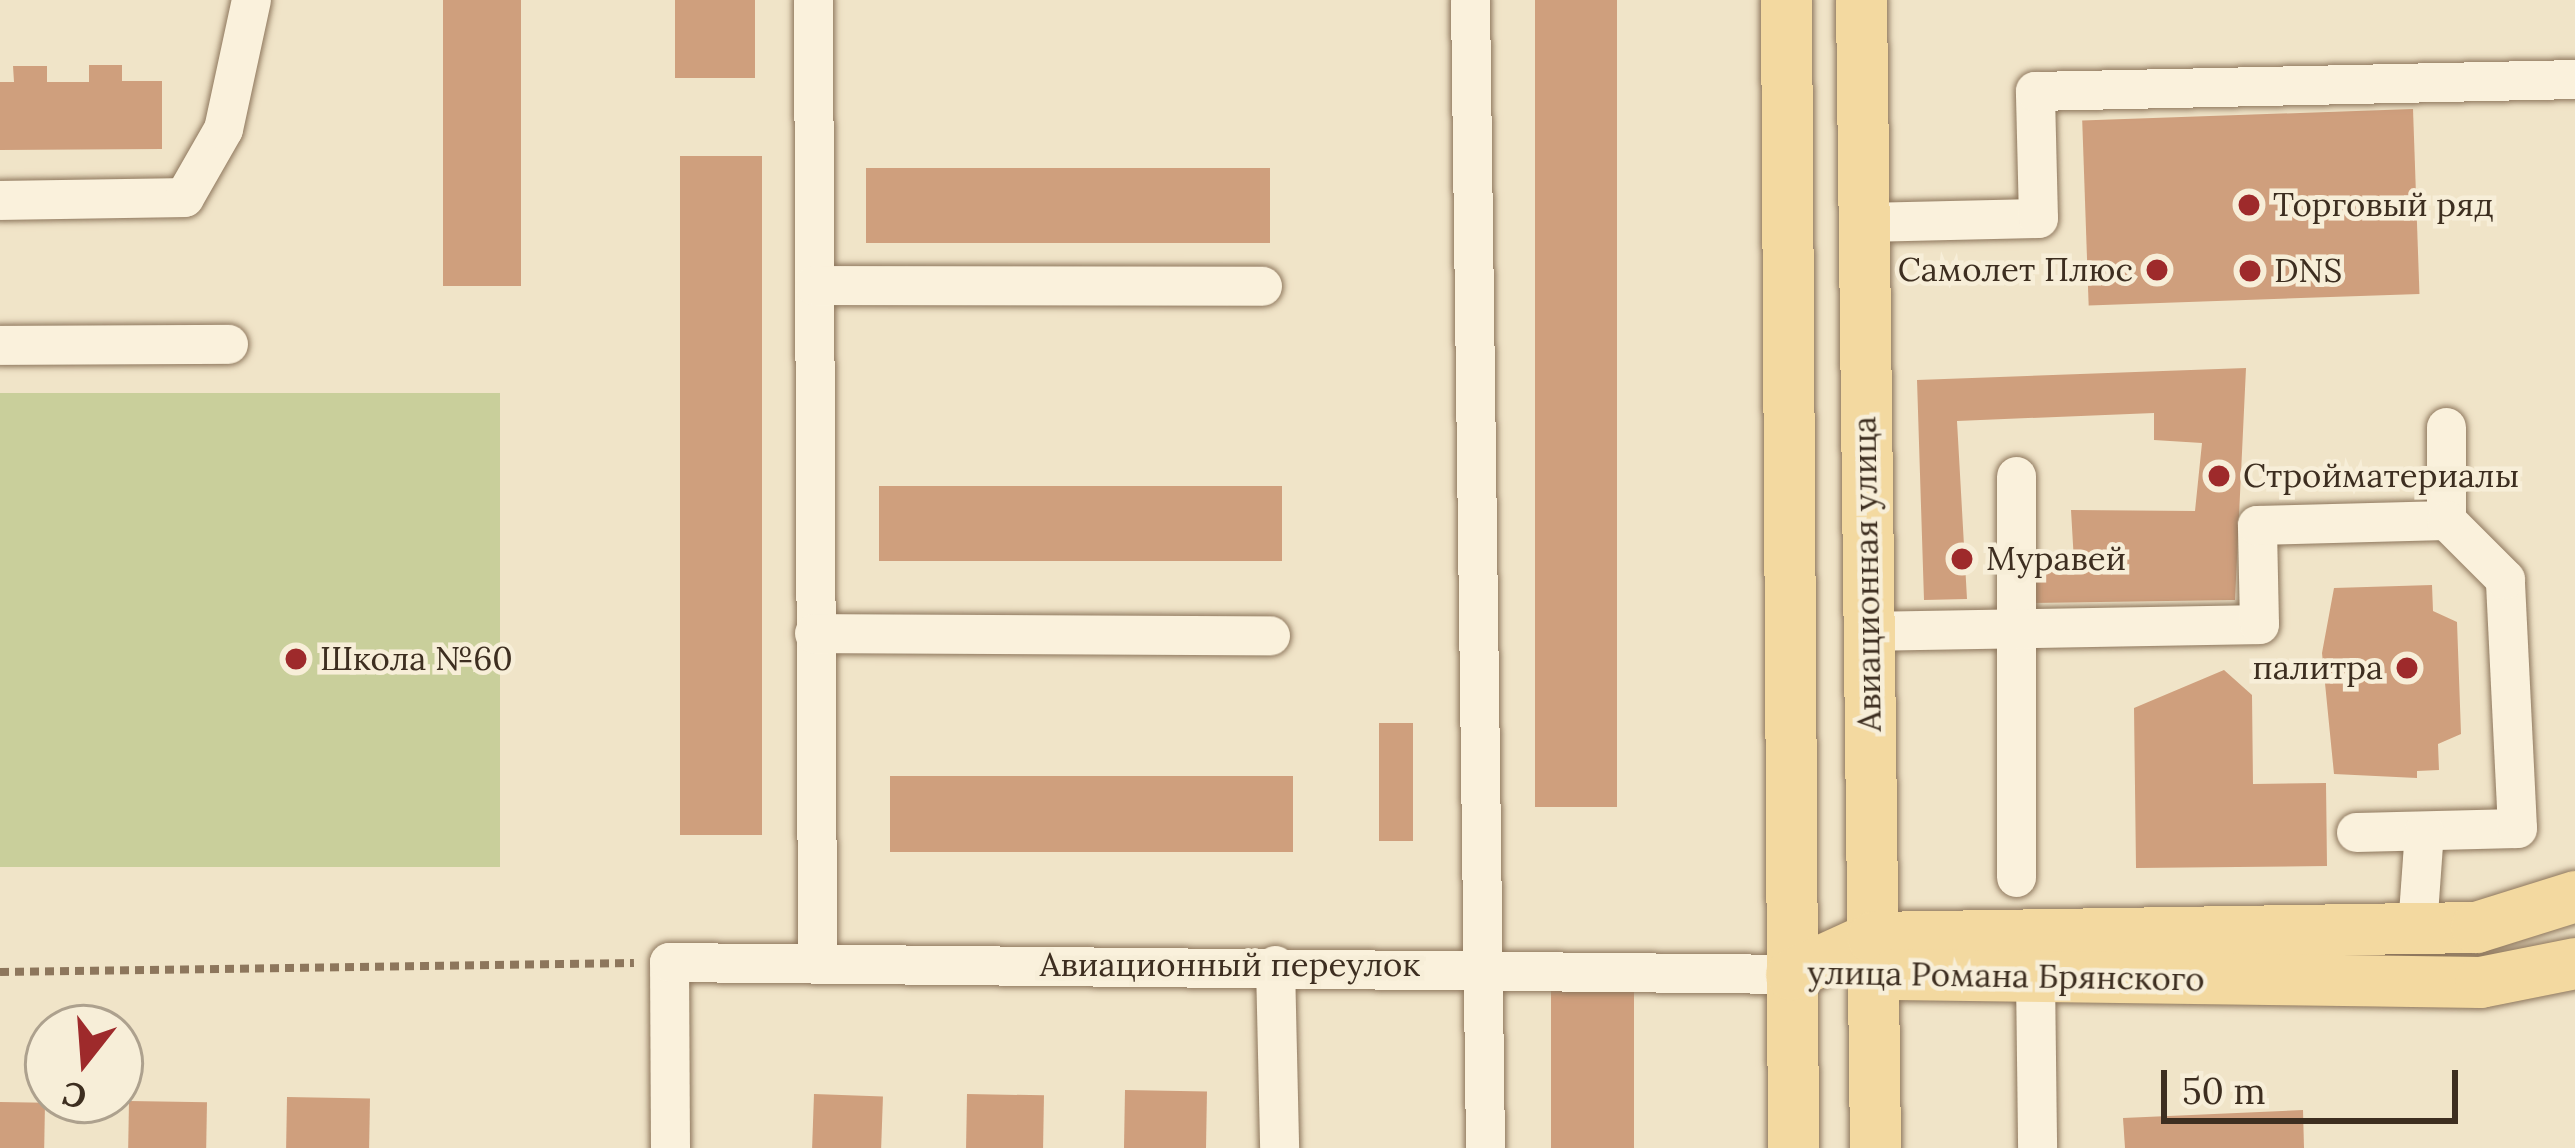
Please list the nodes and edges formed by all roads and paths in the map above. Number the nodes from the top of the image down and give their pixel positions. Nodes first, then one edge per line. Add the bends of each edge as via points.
1 (250, 0) edge
2 (813, 0) edge
3 (1469, 0) edge
4 (1786, 0) edge
5 (1861, 0) edge
6 (2575, 80) edge
7 (0, 200) edge
8 (1862, 221) junction
9 (814, 286) junction
10 (1262, 286) dead end
11 (228, 344) dead end
12 (0, 345) edge
13 (2446, 427) dead end
14 (2016, 476) dead end
15 (2446, 520) junction
16 (1868, 631) junction
17 (2016, 631) junction
18 (814, 633) junction
19 (1270, 635) dead end
20 (2424, 831) junction
21 (2356, 832) dead end
22 (2016, 877) dead end
23 (2575, 896) edge
24 (2417, 928) junction
25 (1873, 956) junction
26 (669, 962) junction
27 (2575, 963) edge
28 (817, 964) junction
29 (1275, 965) junction
30 (1483, 966) junction
31 (0, 972) edge
32 (1791, 974) junction
33 (2035, 976) junction
34 (670, 1148) edge
35 (1279, 1148) edge
36 (1485, 1148) edge
37 (1792, 1148) edge
38 (1874, 1148) edge
39 (2037, 1148) edge

1 - 7 street via 224,129 184,197
2 - 9 street
3 - 30 street
4 - 32 main road
5 - 8 main road, Авиационная улица
6 - 8 street via 2036,92 2038,218
8 - 16 main road, Авиационная улица
9 - 10 street
9 - 18 street
11 - 12 street
13 - 15 street
14 - 17 street
15 - 17 street via 2257,525 2259,624
15 - 20 street via 2505,579 2517,828
16 - 17 street
16 - 25 main road, Авиационная улица
17 - 22 street
18 - 19 street
18 - 28 street
20 - 21 street
20 - 24 street
23 - 24 main road, улица Романа Брянского via 2476,927
24 - 25 main road, улица Романа Брянского
25 - 32 main road, улица Романа Брянского
25 - 33 main road, улица Романа Брянского
25 - 38 main road, Авиационная улица
26 - 28 street, Авиационный переулок
26 - 31 path
26 - 34 street
27 - 33 main road, улица Романа Брянского via 2480,982
28 - 29 street, Авиационный переулок
29 - 30 street, Авиационный переулок
29 - 35 street
30 - 32 street, Авиационный переулок
30 - 36 street
32 - 37 main road
33 - 39 street

